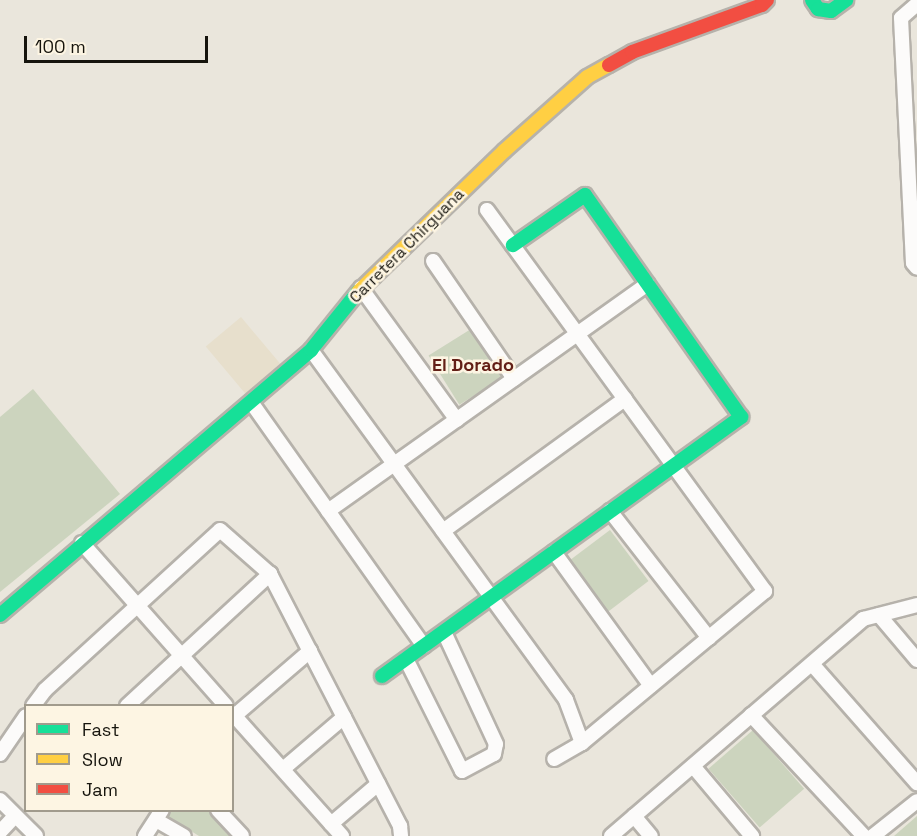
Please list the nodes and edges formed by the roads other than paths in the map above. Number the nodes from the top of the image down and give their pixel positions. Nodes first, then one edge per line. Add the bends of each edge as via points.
1 (767, 0) edge
2 (812, 0) edge
3 (846, 0) edge
4 (917, 4) edge
5 (913, 181) edge
6 (487, 210) dead end
7 (513, 245) junction
8 (433, 261) dead end
9 (917, 268) edge
10 (647, 284) junction
11 (361, 288) junction
12 (578, 334) junction
13 (311, 350) junction
14 (514, 379) junction
15 (625, 399) junction
16 (251, 402) junction
17 (457, 420) junction
18 (394, 464) junction
19 (674, 466) junction
20 (328, 511) junction
21 (610, 511) junction
22 (443, 531) junction
23 (82, 543) junction
24 (554, 552) junction
25 (270, 574) junction
26 (492, 597) junction
27 (137, 605) junction
28 (917, 605) edge
29 (0, 615) edge
30 (879, 615) junction
31 (444, 632) junction
32 (709, 638) junction
33 (424, 646) junction
34 (310, 651) junction
35 (182, 656) junction
36 (406, 659) junction
37 (917, 660) edge
38 (812, 664) junction
39 (382, 676) dead end
40 (651, 686) junction
41 (34, 704) edge
42 (128, 704) edge
43 (224, 704) edge
44 (234, 711) edge
45 (234, 715) edge
46 (751, 716) junction
47 (344, 717) junction
48 (24, 719) edge
49 (582, 744) junction
50 (0, 754) edge
51 (554, 759) dead end
52 (693, 766) junction
53 (283, 769) junction
54 (917, 783) edge
55 (378, 784) junction
56 (0, 800) edge
57 (917, 801) edge
58 (220, 812) edge
59 (159, 815) edge
60 (15, 816) junction
61 (634, 816) junction
62 (332, 824) junction
63 (0, 832) edge
64 (36, 836) edge
65 (145, 836) edge
66 (184, 836) edge
67 (242, 836) edge
68 (342, 836) edge
69 (401, 836) edge
70 (611, 836) edge
71 (651, 836) edge
72 (752, 836) edge
73 (864, 836) edge
74 (873, 836) edge

1 - 11 street, Carretera Chirguana via 632,52 587,77
2 - 3 street via 818,9 831,11
4 - 5 street via 902,18
5 - 9 street via 913,263
6 - 7 street
7 - 10 street via 585,195
7 - 12 street
8 - 14 street
10 - 12 street
10 - 19 street via 741,417
11 - 13 street, Carretera Chirguana
11 - 17 street
12 - 14 street
12 - 15 street
13 - 16 street, Carretera Chirguana
13 - 18 street
14 - 17 street
15 - 19 street
15 - 22 street
16 - 20 street
16 - 23 street, Carretera Chirguana
17 - 18 street
18 - 20 street
18 - 22 street
19 - 21 street
19 - 32 street via 765,591
20 - 33 street
21 - 24 street
21 - 32 street
22 - 26 street
23 - 27 street
23 - 29 street, Carretera Chirguana
24 - 26 street
24 - 40 street
25 - 27 street via 220,530
25 - 34 street
25 - 35 street
26 - 31 street
26 - 49 street via 566,700
27 - 35 street
27 - 41 street
28 - 30 street
30 - 37 street
30 - 38 street via 863,619
31 - 33 street
31 - 36 street via 496,744 494,754 462,771
32 - 40 street
33 - 36 street
34 - 44 street
34 - 47 street
35 - 42 street
35 - 43 street
36 - 39 street
38 - 46 street
38 - 54 street
40 - 49 street
45 - 53 street
46 - 52 street
46 - 73 street
47 - 53 street
47 - 55 street
48 - 50 street
49 - 51 street
52 - 61 street
52 - 72 street
53 - 62 street
55 - 62 street
55 - 69 street via 400,826
56 - 60 street
57 - 74 street
58 - 67 street
59 - 65 street
59 - 66 street
60 - 63 street
60 - 64 street
61 - 70 street
61 - 71 street
62 - 68 street

